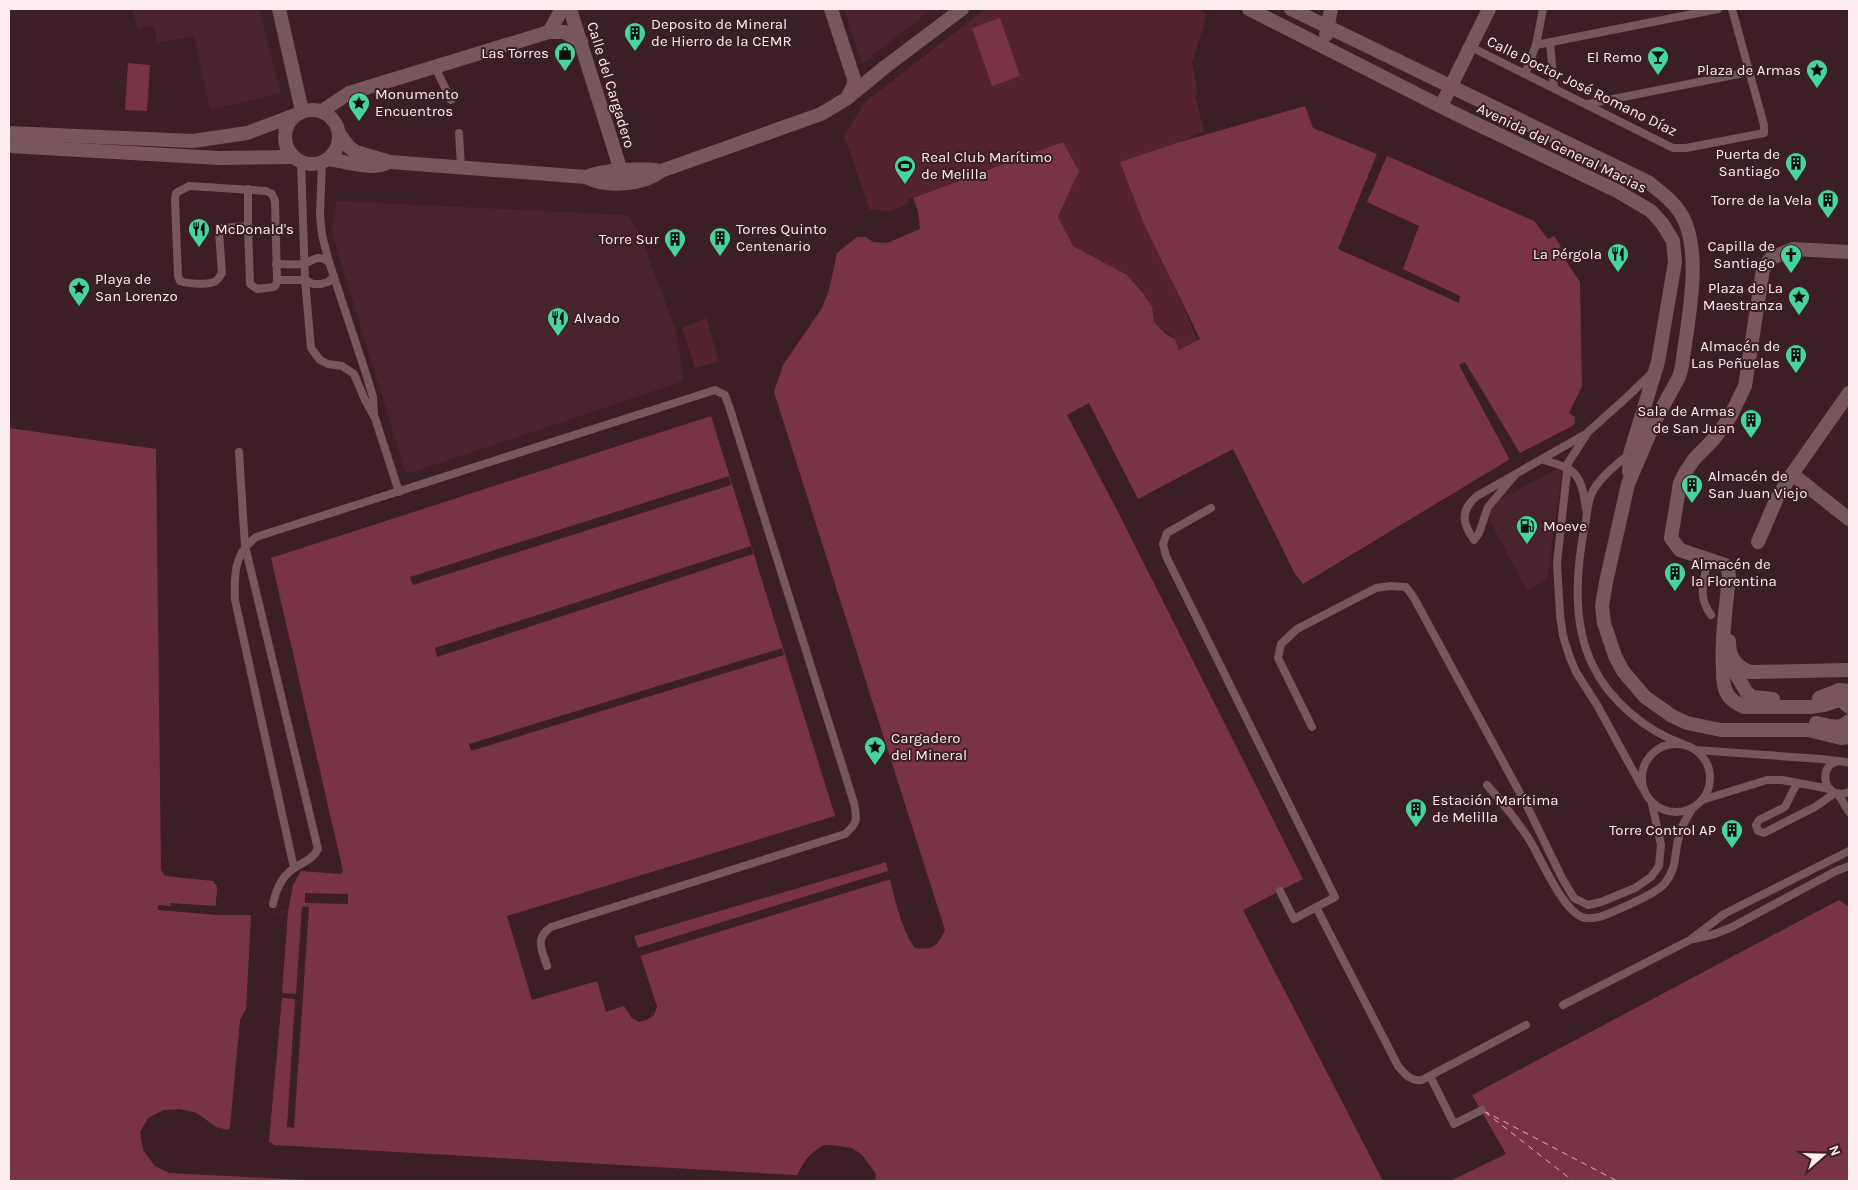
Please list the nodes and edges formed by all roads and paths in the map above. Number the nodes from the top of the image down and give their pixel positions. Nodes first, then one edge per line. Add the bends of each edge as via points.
1 (279, 9) edge
2 (562, 9) edge
3 (570, 9) edge
4 (831, 9) edge
5 (962, 9) edge
6 (1249, 9) edge
7 (1290, 9) edge
8 (1331, 9) edge
9 (1489, 9) edge
10 (1544, 9) edge
11 (1718, 9) edge
12 (1732, 9) edge
13 (1328, 28) junction
14 (549, 32) junction
15 (580, 41) junction
16 (1550, 42) junction
17 (1536, 45) junction
18 (1322, 46) junction
19 (1470, 47) junction
20 (435, 67) junction
21 (1749, 72) junction
22 (1524, 74) junction
23 (1451, 86) junction
24 (1554, 88) junction
25 (846, 99) junction
26 (451, 100) dead end
27 (1588, 104) junction
28 (1441, 106) junction
29 (322, 111) junction
30 (300, 112) junction
31 (9, 133) edge
32 (459, 133) dead end
33 (340, 135) junction
34 (9, 146) edge
35 (297, 159) junction
36 (326, 161) junction
37 (390, 162) junction
38 (461, 167) junction
39 (621, 171) junction
40 (662, 171) junction
41 (586, 177) junction
42 (248, 189) junction
43 (248, 226) junction
44 (1849, 252) edge
45 (329, 262) junction
46 (276, 264) junction
47 (305, 264) junction
48 (334, 276) junction
49 (277, 280) junction
50 (305, 280) junction
51 (1657, 365) junction
52 (1681, 371) junction
53 (1849, 393) edge
54 (375, 418) junction
55 (1588, 432) junction
56 (239, 452) dead end
57 (1636, 452) junction
58 (1543, 460) junction
59 (1567, 468) junction
60 (1792, 474) junction
61 (1515, 475) junction
62 (399, 492) junction
63 (1211, 508) dead end
64 (1587, 516) junction
65 (1849, 519) edge
66 (1758, 542) dead end
67 (245, 546) junction
68 (1708, 559) junction
69 (1729, 573) junction
70 (1606, 582) junction
71 (1711, 615) dead end
72 (1722, 640) junction
73 (1849, 670) edge
74 (1745, 690) junction
75 (1849, 691) edge
76 (1735, 702) junction
77 (1849, 707) edge
78 (1849, 721) edge
79 (1312, 727) dead end
80 (1849, 737) edge
81 (1683, 744) junction
82 (1696, 750) junction
83 (1838, 762) junction
84 (1849, 763) edge
85 (1797, 783) junction
86 (1487, 785) dead end
87 (1642, 787) junction
88 (1834, 792) junction
89 (1849, 792) edge
90 (1702, 800) junction
91 (1652, 804) junction
92 (1692, 808) junction
93 (1849, 812) edge
94 (1849, 844) edge
95 (1846, 854) edge
96 (1849, 866) edge
97 (294, 868) junction
98 (1280, 891) dead end
99 (273, 904) dead end
100 (1316, 907) junction
101 (1690, 940) junction
102 (547, 966) dead end
103 (1563, 1005) dead end
104 (1526, 1025) dead end
105 (1430, 1076) junction
106 (1482, 1110) dead end

1 - 30 street
2 - 14 street
3 - 15 street, Calle del Cargadero
4 - 25 street via 854,80
5 - 25 street
6 - 18 street, Avenida del General Macias
7 - 13 street, Avenida del General Macias
8 - 13 street
9 - 19 street
10 - 17 lane
11 - 16 lane
12 - 21 lane
13 - 18 street
13 - 23 street, Avenida del General Macias
14 - 15 street via 564,32
14 - 20 street
15 - 39 street, Calle del Cargadero
16 - 17 lane
16 - 24 lane
17 - 22 lane
18 - 28 street, Avenida del General Macias
19 - 22 lane, Calle Doctor José Romano Díaz
19 - 23 street
20 - 26 lane
20 - 29 street via 349,93
21 - 27 lane
21 - 27 lane, Calle Doctor José Romano Díaz via 1764,126 1761,134 1673,148
22 - 24 lane, Calle Doctor José Romano Díaz
23 - 28 street
23 - 52 street, Avenida del General Macias via 1648,182 1680,212 1689,233 1694,261
24 - 27 lane, Calle Doctor José Romano Díaz
25 - 40 street via 821,114
28 - 51 street, Avenida del General Macias via 1617,191 1651,211 1662,223 1673,241 1675,262
29 - 30 street
29 - 33 street via 334,120
30 - 31 street via 247,133 193,141
30 - 35 street via 291,119 285,134 288,150
32 - 38 lane
33 - 36 street via 336,152
33 - 37 street via 356,152
34 - 35 street via 219,158
35 - 36 street via 308,164
35 - 47 lane
36 - 37 street via 368,166
36 - 45 lane via 320,215
37 - 38 street
38 - 41 street
39 - 40 street
39 - 41 street
40 - 41 street via 631,182 603,182
42 - 43 lane
42 - 43 lane via 188,186 176,193 180,281 213,282 218,278 222,273 219,232 222,228
42 - 46 lane via 266,191 275,201
43 - 49 lane via 250,284 257,289 270,289
44 - 68 street via 1793,249 1771,258 1763,269 1745,386 1730,417 1695,458 1680,483 1671,538 1680,550
45 - 47 lane via 317,258
45 - 48 lane
46 - 47 lane
46 - 49 lane
47 - 50 lane
48 - 50 lane via 321,284
48 - 54 lane via 373,397
49 - 50 lane
50 - 54 lane via 314,354 320,360 342,366 354,374
51 - 52 street via 1664,358 1671,357 1678,360
51 - 52 street via 1658,376 1665,382 1673,382
51 - 55 lane
51 - 57 street, Avenida del General Macias
52 - 57 street, Avenida del General Macias
53 - 60 street
54 - 62 lane
55 - 58 lane
55 - 59 lane
56 - 67 lane
57 - 64 lane via 1617,463 1592,493
57 - 70 street, Avenida del General Macias
58 - 59 lane
58 - 61 lane
59 - 64 lane via 1581,481
59 - 87 lane via 1557,563 1563,636 1576,672
60 - 65 street
60 - 66 street via 1777,498
61 - 61 lane via 1470,502 1465,510 1465,520 1474,540 1488,506
62 - 67 lane via 256,537
62 - 102 lane via 705,392 715,390 725,396 845,775 856,816 854,826 845,834 551,927 543,933 540,941
63 - 100 lane via 1167,533 1163,544 1166,556 1335,898
64 - 81 lane via 1578,565 1578,589 1582,631 1593,666 1612,695 1641,721
67 - 97 lane via 234,581 236,607
67 - 97 lane via 317,841 318,849 314,856
68 - 69 street via 1725,565
68 - 71 lane via 1702,596
69 - 72 street
69 - 73 street via 1738,583 1730,652 1740,668 1750,672
70 - 78 street via 1617,640 1630,669 1652,693 1679,712 1721,723 1817,723 1837,727
70 - 80 street, Avenida del General Macias via 1602,606 1604,623 1615,656 1645,697 1672,716 1687,723 1721,730 1808,730
72 - 74 street
72 - 76 street via 1724,688
74 - 75 street via 1760,699 1809,700 1840,690
74 - 76 street
76 - 77 street via 1744,707 1810,707 1842,701
79 - 91 lane via 1278,658 1281,644 1297,629 1376,588 1406,587 1574,898 1588,905 1601,902 1635,888 1651,877 1659,866 1662,845
81 - 82 lane
81 - 87 lane via 1665,745 1650,754 1642,769
82 - 83 lane
82 - 90 lane via 1710,773 1709,788
83 - 84 lane
83 - 88 lane via 1830,766 1825,775 1827,785
85 - 88 lane
85 - 88 lane via 1785,807 1759,820 1758,830 1764,833 1815,807
85 - 90 lane via 1767,780
86 - 92 lane via 1512,814 1568,906 1582,917 1606,915 1664,885 1675,868 1682,825
87 - 91 lane
88 - 89 lane
88 - 93 lane
90 - 92 lane
91 - 92 lane via 1664,811
94 - 95 lane
95 - 101 lane via 1724,914
96 - 101 lane via 1732,927
97 - 99 lane via 280,883
98 - 100 lane via 1294,919
100 - 105 lane via 1398,1066 1417,1081
101 - 103 lane
104 - 105 lane
105 - 106 lane via 1454,1124

